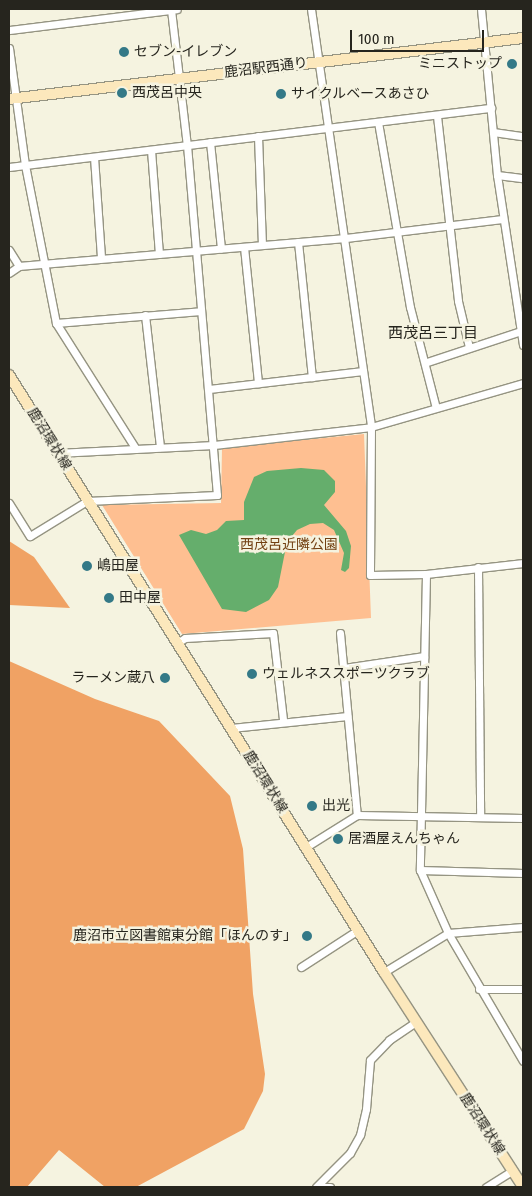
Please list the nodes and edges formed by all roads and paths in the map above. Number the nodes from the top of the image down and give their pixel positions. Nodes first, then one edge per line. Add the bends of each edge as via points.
1 (171, 9) edge
2 (176, 9) edge
3 (311, 9) edge
4 (481, 9) edge
5 (9, 30) edge
6 (523, 38) edge
7 (485, 42) junction
8 (9, 48) edge
9 (318, 62) junction
10 (179, 79) junction
11 (12, 99) edge
12 (491, 108) junction
13 (437, 116) junction
14 (378, 122) junction
15 (328, 129) junction
16 (493, 132) junction
17 (258, 136) junction
18 (523, 136) edge
19 (210, 142) junction
20 (186, 146) junction
21 (151, 150) junction
22 (94, 157) junction
23 (25, 165) junction
24 (9, 167) edge
25 (497, 175) junction
26 (523, 178) edge
27 (502, 219) junction
28 (451, 226) junction
29 (395, 231) junction
30 (345, 238) junction
31 (298, 242) junction
32 (262, 245) junction
33 (244, 247) junction
34 (221, 248) junction
35 (9, 250) edge
36 (195, 251) junction
37 (159, 254) junction
38 (101, 258) junction
39 (45, 264) junction
40 (18, 266) junction
41 (9, 273) edge
42 (201, 310) junction
43 (145, 315) junction
44 (56, 323) junction
45 (521, 331) junction
46 (523, 345) edge
47 (469, 347) junction
48 (427, 362) junction
49 (363, 371) junction
50 (9, 375) edge
51 (312, 377) junction
52 (258, 383) junction
53 (523, 383) edge
54 (209, 389) junction
55 (436, 408) junction
56 (371, 427) junction
57 (214, 445) junction
58 (160, 447) junction
59 (136, 449) junction
60 (57, 453) junction
61 (87, 501) junction
62 (9, 503) edge
63 (523, 563) edge
64 (478, 568) junction
65 (426, 574) junction
66 (340, 633) dead end
67 (177, 643) junction
68 (424, 656) junction
69 (344, 668) junction
70 (347, 716) junction
71 (283, 720) junction
72 (231, 728) junction
73 (358, 814) junction
74 (419, 816) junction
75 (480, 817) junction
76 (523, 818) edge
77 (306, 847) junction
78 (420, 870) junction
79 (523, 873) edge
80 (523, 927) edge
81 (358, 930) junction
82 (448, 933) junction
83 (301, 967) dead end
84 (384, 972) junction
85 (479, 989) junction
86 (523, 989) edge
87 (416, 1022) junction
88 (522, 1057) edge
89 (513, 1170) junction
90 (317, 1187) edge
91 (330, 1187) edge
92 (486, 1187) edge
93 (523, 1187) edge

1 - 2 street
1 - 5 street
1 - 10 street
3 - 9 street
4 - 7 street
6 - 7 main road, 鹿沼駅西通り
7 - 9 main road, 鹿沼駅西通り
7 - 12 street
8 - 11 street
9 - 10 main road, 鹿沼駅西通り
9 - 15 street
10 - 11 main road, 鹿沼駅西通り
10 - 20 street
11 - 23 street
12 - 13 street
12 - 16 street
13 - 14 street
13 - 28 street
14 - 15 street
14 - 29 street
15 - 17 street
15 - 30 street
16 - 18 street
16 - 25 street
17 - 19 street
17 - 32 street
19 - 20 street
19 - 34 street
20 - 21 street
20 - 36 street
21 - 22 street
21 - 37 street
22 - 23 street
22 - 38 street
23 - 24 street
23 - 39 street
25 - 26 street
25 - 27 street
27 - 28 street
27 - 45 street
28 - 29 street
28 - 47 street via 458,302
29 - 30 street
29 - 48 street via 410,307
30 - 31 street
30 - 49 street
31 - 32 street
31 - 51 street
32 - 33 street
33 - 34 street
33 - 52 street
34 - 36 street
35 - 40 street
36 - 37 street
36 - 42 street
37 - 38 street
38 - 39 street
39 - 40 street
39 - 44 street
40 - 41 street
42 - 43 street
42 - 54 street
43 - 44 street
43 - 58 street
44 - 59 street
45 - 46 street
45 - 47 street
47 - 48 street
48 - 55 street
49 - 51 street
49 - 56 street
50 - 60 main road, 鹿沼環状線
51 - 52 street
52 - 54 street
53 - 55 street
54 - 57 street
55 - 56 street
56 - 57 street
56 - 65 street via 370,575
57 - 58 street
57 - 61 street via 217,495
58 - 59 street
59 - 60 street
60 - 61 main road, 鹿沼環状線
61 - 62 street via 30,536
61 - 67 main road, 鹿沼環状線
63 - 64 street
64 - 65 street
64 - 75 street
65 - 68 street
66 - 69 street
67 - 71 street via 185,638 273,633
67 - 72 main road, 鹿沼環状線
68 - 69 street
68 - 74 street
69 - 70 street
70 - 71 street
70 - 73 street
71 - 72 street
72 - 77 main road, 鹿沼環状線
73 - 74 street
73 - 77 street
74 - 75 street
74 - 78 street
75 - 76 street
77 - 81 main road, 鹿沼環状線
78 - 79 street
78 - 82 street
80 - 82 street
81 - 83 street
81 - 84 main road, 鹿沼環状線
82 - 84 street
82 - 85 street
84 - 87 main road, 鹿沼環状線
85 - 86 street
85 - 88 street
87 - 89 main road, 鹿沼環状線
87 - 90 street via 390,1040 370,1060 366,1109 360,1135 350,1153
89 - 92 street
89 - 93 main road, 鹿沼環状線
90 - 91 street

